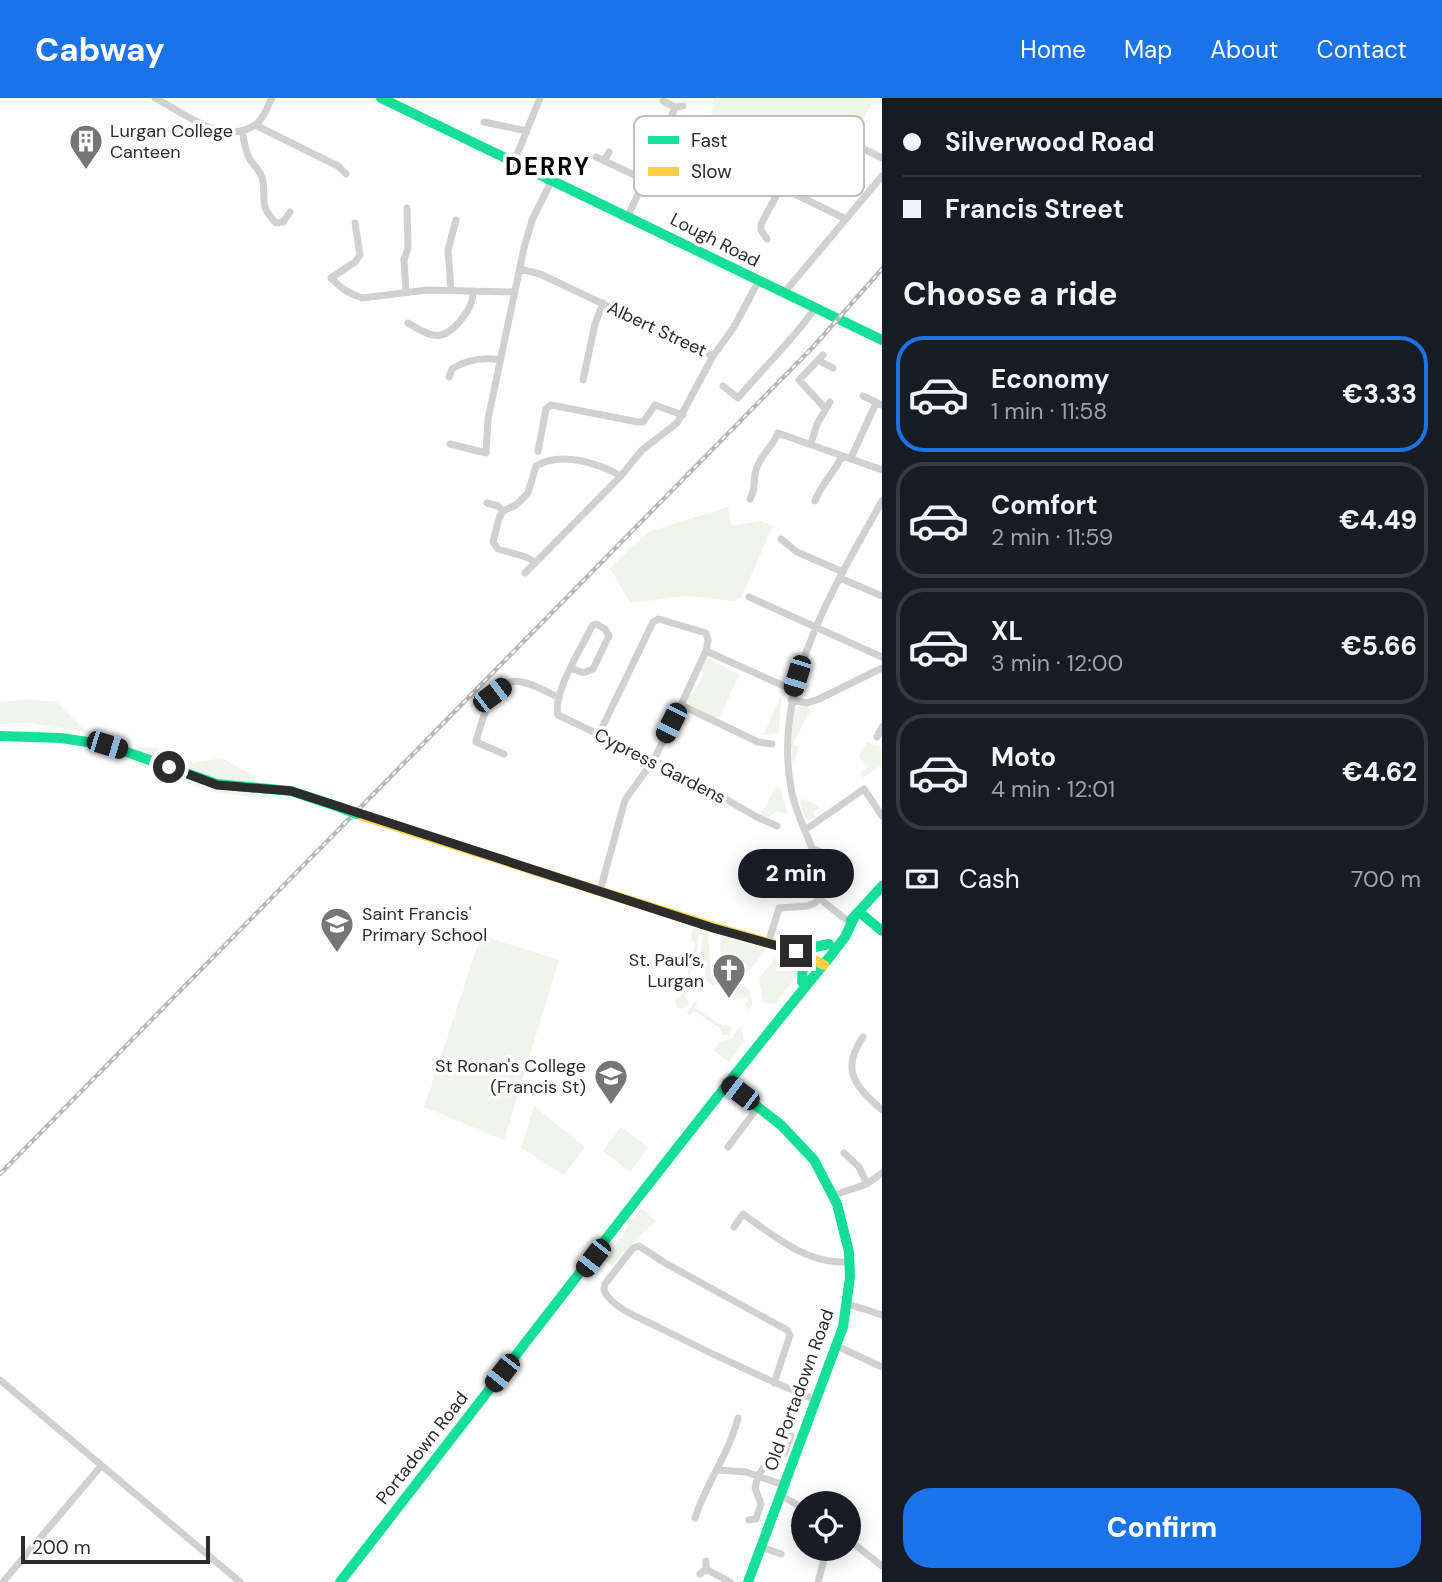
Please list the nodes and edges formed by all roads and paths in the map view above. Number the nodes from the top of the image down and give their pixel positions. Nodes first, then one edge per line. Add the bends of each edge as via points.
1 (155, 98) edge
2 (176, 98) edge
3 (272, 98) edge
4 (381, 98) edge
5 (540, 98) edge
6 (663, 101) dead end
7 (172, 106) junction
8 (675, 116) edge
9 (484, 122) dead end
10 (255, 125) junction
11 (242, 131) junction
12 (527, 131) junction
13 (864, 149) edge
14 (609, 152) dead end
15 (882, 158) edge
16 (514, 162) junction
17 (346, 174) dead end
18 (634, 175) edge
19 (882, 176) edge
20 (552, 180) junction
21 (637, 196) edge
22 (776, 196) edge
23 (799, 196) edge
24 (407, 208) dead end
25 (290, 212) dead end
26 (628, 216) junction
27 (846, 219) junction
28 (456, 220) dead end
29 (355, 223) dead end
30 (767, 239) dead end
31 (520, 269) junction
32 (758, 282) junction
33 (451, 290) junction
34 (406, 291) junction
35 (472, 291) junction
36 (515, 292) junction
37 (784, 293) junction
38 (603, 303) junction
39 (816, 307) junction
40 (408, 323) dead end
41 (882, 340) edge
42 (713, 356) junction
43 (500, 360) junction
44 (832, 368) dead end
45 (449, 377) dead end
46 (583, 380) dead end
47 (723, 386) dead end
48 (863, 396) dead end
49 (879, 404) edge
50 (683, 415) junction
51 (450, 444) dead end
52 (811, 444) junction
53 (548, 448) dead end
54 (842, 456) junction
55 (850, 458) junction
56 (882, 470) edge
57 (621, 477) junction
58 (750, 499) dead end
59 (815, 501) dead end
60 (882, 501) edge
61 (487, 503) dead end
62 (503, 511) junction
63 (780, 539) dead end
64 (535, 562) junction
65 (525, 573) dead end
66 (841, 575) junction
67 (882, 596) edge
68 (749, 597) dead end
69 (818, 627) junction
70 (706, 651) junction
71 (882, 657) edge
72 (571, 668) junction
73 (882, 668) edge
74 (793, 690) junction
75 (558, 697) junction
76 (791, 700) junction
77 (681, 705) junction
78 (882, 727) edge
79 (599, 734) junction
80 (0, 736) edge
81 (877, 737) dead end
82 (772, 744) dead end
83 (505, 754) dead end
84 (653, 761) junction
85 (882, 816) edge
86 (778, 826) dead end
87 (805, 830) junction
88 (830, 856) dead end
89 (836, 872) dead end
90 (882, 886) edge
91 (600, 891) junction
92 (820, 899) junction
93 (854, 916) junction
94 (882, 931) edge
95 (768, 944) junction
96 (829, 944) junction
97 (796, 951) junction
98 (820, 962) junction
99 (802, 982) junction
100 (791, 1002) junction
101 (863, 1037) dead end
102 (727, 1083) junction
103 (758, 1107) junction
104 (882, 1110) edge
105 (728, 1147) dead end
106 (842, 1164) dead end
107 (882, 1173) edge
108 (867, 1184) junction
109 (834, 1195) junction
110 (734, 1227) dead end
111 (850, 1262) junction
112 (848, 1304) junction
113 (882, 1315) edge
114 (837, 1346) junction
115 (882, 1367) edge
116 (0, 1380) edge
117 (774, 1383) junction
118 (816, 1400) junction
119 (734, 1423) dead end
120 (791, 1436) dead end
121 (101, 1466) junction
122 (718, 1470) junction
123 (758, 1476) junction
124 (782, 1490) junction
125 (791, 1498) edge
126 (695, 1518) dead end
127 (749, 1520) dead end
128 (761, 1547) junction
129 (861, 1549) edge
130 (780, 1553) dead end
131 (824, 1561) edge
132 (882, 1566) edge
133 (704, 1568) dead end
134 (3, 1582) edge
135 (240, 1582) edge
136 (340, 1582) edge
137 (730, 1582) edge
138 (748, 1582) edge
139 (818, 1582) edge

1 - 7 street
2 - 7 street
3 - 10 street
4 - 16 main road, Lough Road
5 - 12 street
6 - 8 street via 679,107
7 - 11 street via 225,133
9 - 12 street
10 - 11 street
10 - 17 street
11 - 25 street via 250,160 262,179 262,203 268,214 276,223 283,222
12 - 16 street
13 - 15 street
14 - 18 street via 600,159
16 - 20 main road, Lough Road
19 - 27 street
20 - 26 main road, Lough Road
20 - 31 street via 532,220
21 - 26 street
22 - 30 street via 761,224
23 - 27 street
24 - 34 street
26 - 32 main road, Lough Road
27 - 37 street
28 - 33 street via 447,250
29 - 34 street via 360,255 331,278 345,292 362,298
31 - 36 street
31 - 38 street, Albert Street
32 - 37 main road, Lough Road
32 - 42 street, Albert Street
33 - 34 street
33 - 35 street
35 - 36 street
35 - 40 street via 473,302 449,333 427,334
36 - 43 street
37 - 39 main road, Lough Road
38 - 42 street, Albert Street
38 - 46 street
39 - 41 main road, Lough Road
39 - 47 street via 738,398
42 - 50 street
43 - 45 street via 468,361 452,369
43 - 51 street via 486,453
44 - 52 street via 820,358 799,380 828,405
48 - 49 street
49 - 55 street
50 - 53 street via 654,405 643,422 638,422 551,405 546,409 538,449
50 - 57 street via 638,454
52 - 54 street
52 - 58 street via 778,433 757,467
54 - 55 street
54 - 59 street
55 - 56 street
57 - 62 street via 591,464 545,460 536,466 528,493
57 - 64 street
60 - 66 street
61 - 62 street
62 - 64 street via 495,547
63 - 66 street
64 - 65 street
66 - 67 street
66 - 69 street
68 - 69 street
69 - 71 street
69 - 74 street
70 - 74 street
70 - 77 street
70 - 79 street via 708,640 702,630 655,620
72 - 72 street via 592,626 605,629 609,636 593,669 583,673
72 - 75 street
73 - 76 street via 819,699 807,703
74 - 76 street
75 - 79 street, Cypress Gardens via 558,715
75 - 83 street via 521,681 509,682 492,695 476,743
76 - 87 street via 786,755 791,792
77 - 82 street
77 - 84 street
78 - 81 street
79 - 84 street, Cypress Gardens
80 - 91 main road, bridge via 107,745 217,785 291,791
84 - 86 street, Cypress Gardens
84 - 91 street via 625,800
85 - 87 street via 864,789
87 - 88 street via 812,848
89 - 92 street
90 - 93 main road
91 - 95 main road
92 - 93 street
92 - 95 street via 808,906 779,908
93 - 94 main road
93 - 96 main road
93 - 98 main road via 845,937
95 - 97 main road
96 - 97 main road
96 - 98 main road
97 - 98 main road
97 - 99 main road via 803,965
98 - 99 main road
98 - 100 main road
99 - 100 main road
100 - 102 main road, Portadown Road
101 - 104 street via 851,1064 854,1078
102 - 103 main road, Old Portadown Road
102 - 136 main road, Portadown Road
103 - 105 street
103 - 109 main road, Old Portadown Road via 806,1151
106 - 108 street via 846,1155
107 - 108 street
108 - 109 street
109 - 111 main road, Old Portadown Road
110 - 111 street via 743,1214 807,1255
111 - 112 main road, Old Portadown Road
112 - 113 street
112 - 114 main road, Old Portadown Road
114 - 115 street
114 - 118 main road, Old Portadown Road
116 - 121 street
117 - 117 street via 790,1335 787,1330 639,1246 604,1284 606,1295 624,1309
117 - 118 street
118 - 124 main road, Old Portadown Road
119 - 122 street via 734,1436
120 - 123 street via 784,1454 768,1461
121 - 134 street
121 - 135 street
122 - 123 street
122 - 126 street
123 - 124 street
123 - 127 street via 755,1488 761,1504 756,1519
124 - 125 street
124 - 128 main road, Old Portadown Road
128 - 130 street
128 - 138 main road, Old Portadown Road
129 - 132 street
131 - 139 street
133 - 137 street

